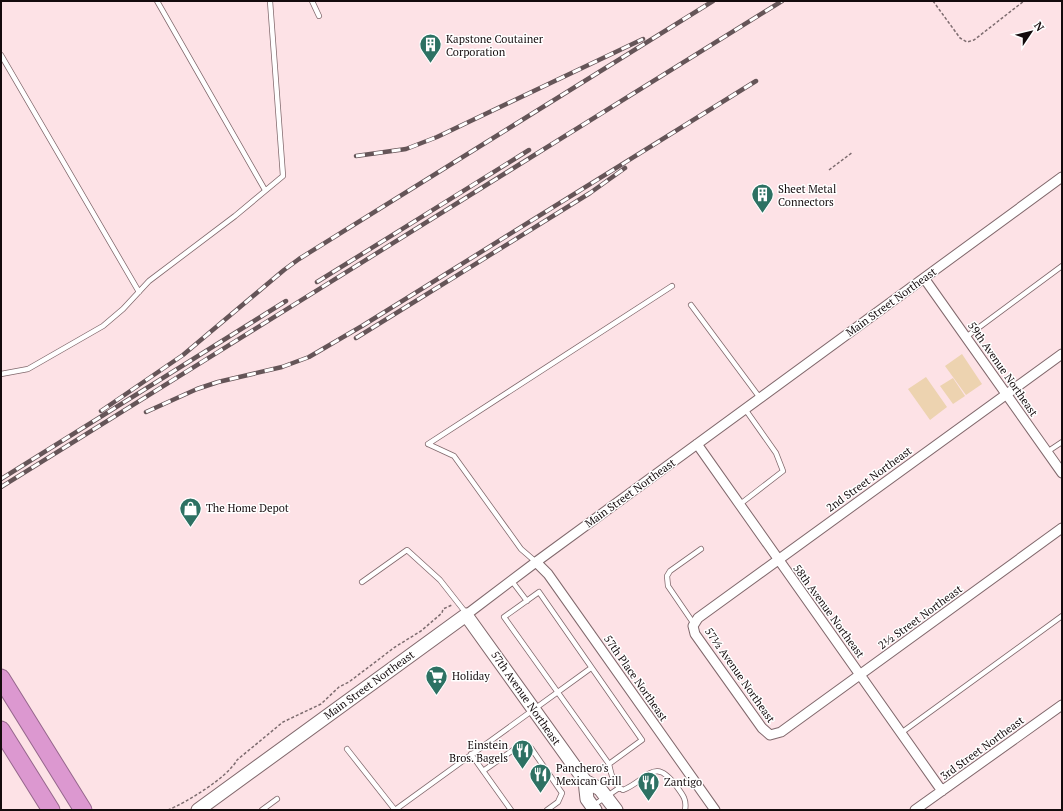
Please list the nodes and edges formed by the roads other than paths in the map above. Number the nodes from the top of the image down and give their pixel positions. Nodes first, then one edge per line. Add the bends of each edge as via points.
1 (157, 1) edge
2 (270, 1) edge
3 (312, 1) edge
4 (319, 16) dead end
5 (1, 55) edge
6 (1062, 177) edge
7 (265, 190) junction
8 (1062, 266) edge
9 (924, 278) junction
10 (672, 286) dead end
11 (139, 292) junction
12 (690, 305) dead end
13 (966, 337) junction
14 (1062, 354) edge
15 (1, 374) edge
16 (1006, 394) junction
17 (760, 398) junction
18 (745, 409) junction
19 (1062, 442) edge
20 (697, 444) junction
21 (1047, 452) junction
22 (1062, 473) edge
23 (739, 505) junction
24 (1062, 528) edge
25 (701, 549) dead end
26 (778, 560) junction
27 (536, 562) junction
28 (511, 580) junction
29 (362, 582) dead end
30 (527, 601) junction
31 (466, 615) junction
32 (1062, 616) edge
33 (694, 625) junction
34 (591, 668) junction
35 (860, 675) junction
36 (1, 678) edge
37 (559, 691) junction
38 (1062, 704) edge
39 (533, 709) junction
40 (22, 712) junction
41 (1, 730) edge
42 (901, 733) junction
43 (770, 735) joint
44 (347, 749) dead end
45 (471, 754) junction
46 (609, 764) junction
47 (483, 771) junction
48 (585, 781) junction
49 (619, 788) junction
50 (942, 791) junction
51 (606, 797) junction
52 (277, 799) dead end
53 (591, 809) edge
54 (51, 810) edge
55 (83, 810) edge
56 (91, 810) edge
57 (198, 810) edge
58 (262, 810) edge
59 (395, 810) edge
60 (511, 810) edge
61 (547, 810) edge
62 (616, 810) edge
63 (685, 810) edge
64 (715, 810) edge
65 (916, 810) edge

1 - 7 lane
2 - 7 lane via 283,176
3 - 4 lane
5 - 11 lane
6 - 9 street, Main Street Northeast
7 - 11 lane via 149,281
8 - 13 lane
9 - 13 street, 59th Avenue Northeast
9 - 17 street, Main Street Northeast
10 - 27 lane via 428,444 454,456 521,549
11 - 15 lane via 93,333 28,369
12 - 17 lane
13 - 16 street, 59th Avenue Northeast
14 - 16 street, 2nd Street Northeast
16 - 21 street, 59th Avenue Northeast
16 - 26 street, 2nd Street Northeast
17 - 18 street, Main Street Northeast
18 - 20 street, Main Street Northeast
18 - 23 lane via 776,453 783,471
19 - 21 lane
20 - 23 street, 58th Avenue Northeast
20 - 27 street, Main Street Northeast
21 - 22 street, 59th Avenue Northeast
23 - 26 street, 58th Avenue Northeast
24 - 35 street, 2½ Street Northeast
25 - 33 lane via 670,571 667,576 668,586
26 - 33 street, 2nd Street Northeast via 698,618
26 - 35 street, 58th Avenue Northeast
27 - 28 street, Main Street Northeast
27 - 64 street, 57th Place Northeast via 548,574
28 - 30 lane
28 - 31 street, Main Street Northeast
29 - 31 lane via 407,550 440,580
30 - 34 lane via 540,592
30 - 37 lane via 504,617
31 - 39 street, 57th Avenue Northeast
31 - 57 street, Main Street Northeast
32 - 42 lane
33 - 43 street, 57½ Avenue Northeast via 695,634 762,728
34 - 37 lane
34 - 46 lane via 642,740
35 - 42 street, 58th Avenue Northeast
35 - 43 street, 2½ Street Northeast via 781,732
36 - 40 highway
37 - 39 lane
37 - 46 lane
38 - 50 street, 3rd Street Northeast
39 - 45 lane
39 - 48 street, 57th Avenue Northeast
40 - 55 highway
40 - 56 highway
41 - 54 highway
42 - 50 street, 58th Avenue Northeast
44 - 59 lane
45 - 47 lane
45 - 59 lane
46 - 49 lane via 612,777
47 - 60 lane
47 - 61 lane via 516,748 527,744 562,793 558,802
48 - 51 street, 57th Avenue Northeast via 600,789
48 - 53 street, 57th Avenue Northeast
49 - 51 lane
49 - 63 lane via 628,788 651,771 658,771 669,776 684,796
50 - 65 street, 3rd Street Northeast
51 - 53 lane
51 - 62 street, 57th Avenue Northeast
52 - 58 lane

